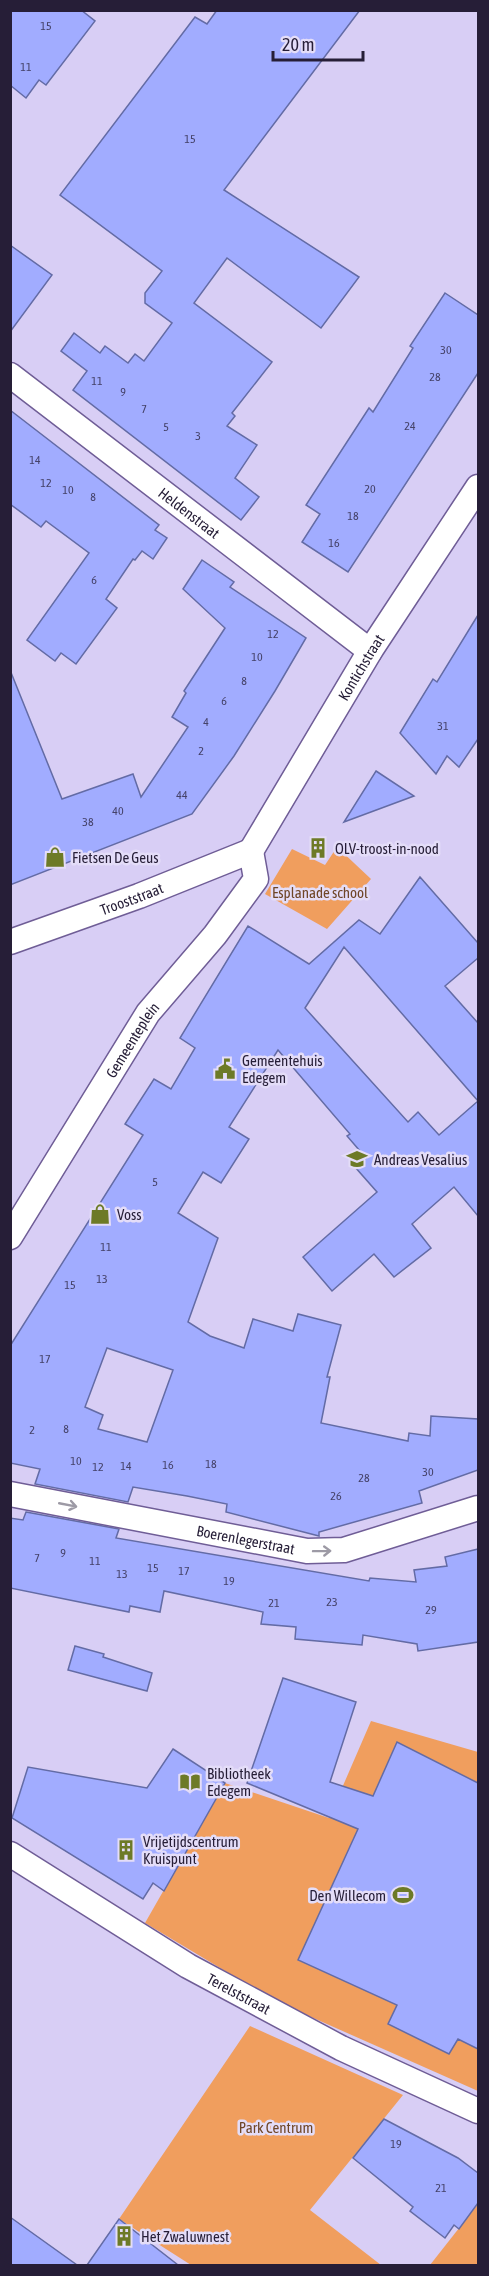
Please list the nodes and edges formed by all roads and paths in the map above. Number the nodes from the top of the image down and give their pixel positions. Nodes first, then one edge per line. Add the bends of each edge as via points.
1 (10, 375) edge
2 (478, 487) edge
3 (370, 651) junction
4 (251, 850) junction
5 (10, 942) edge
6 (10, 1237) edge
7 (10, 1494) edge
8 (478, 1508) edge
9 (10, 1854) edge
10 (478, 2111) edge

1 - 3 street, Heldenstraat
2 - 3 street, Kontichstraat
3 - 4 street, Kontichstraat
4 - 5 street, Trooststraat via 139,896
4 - 6 street, Gemeenteplein via 256,879 215,935 148,1013
7 -> 8 street, Boerenlegerstraat via 307,1551 344,1550
9 - 10 street, Terelststraat via 188,1966 341,2048

